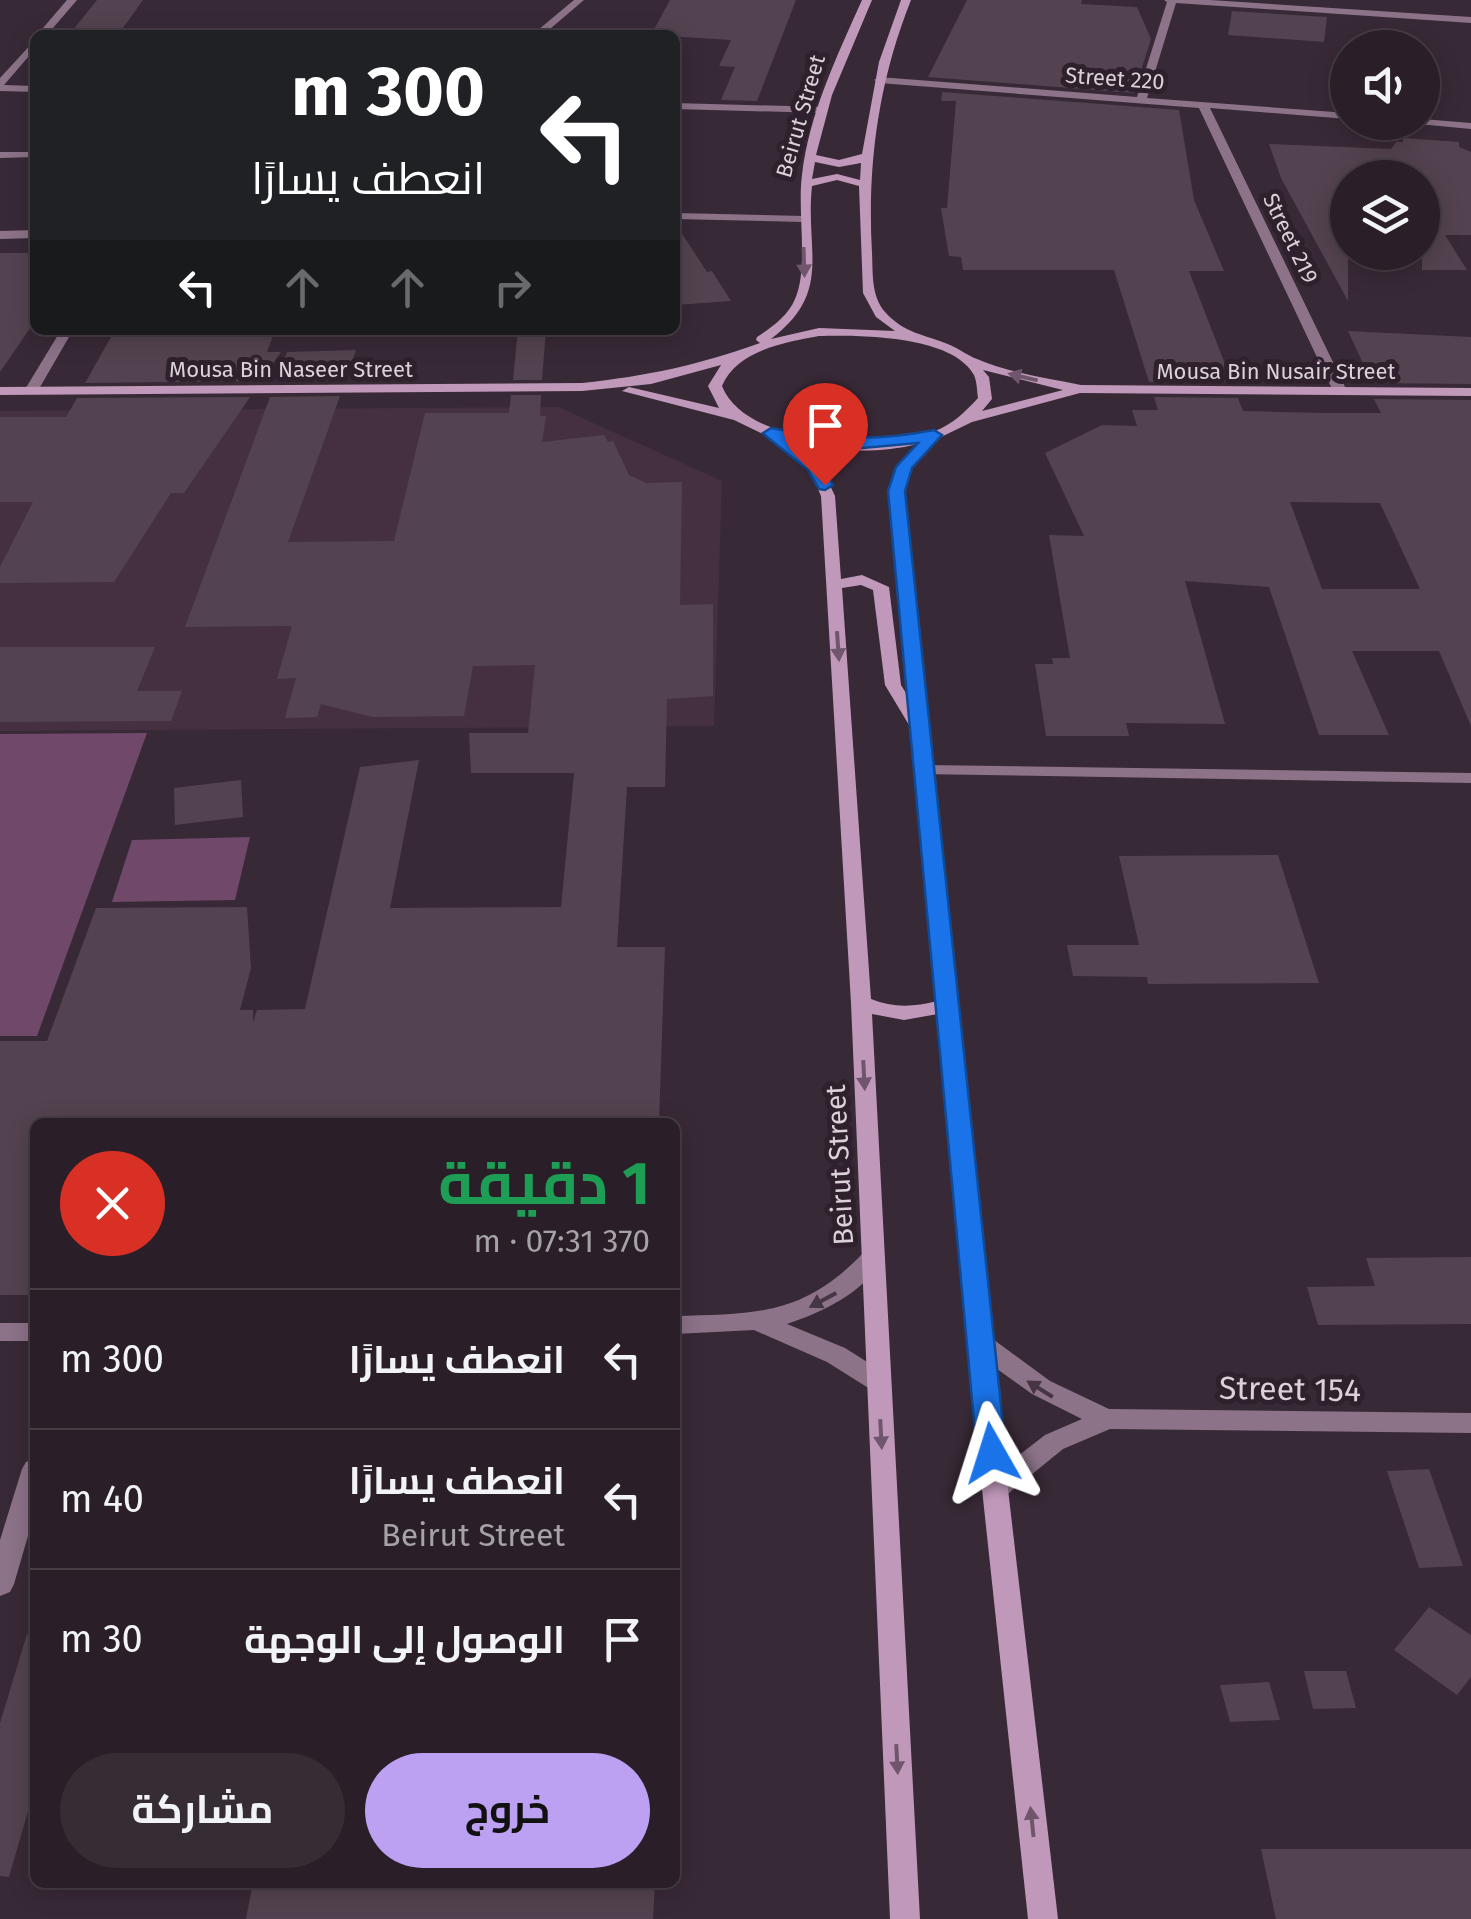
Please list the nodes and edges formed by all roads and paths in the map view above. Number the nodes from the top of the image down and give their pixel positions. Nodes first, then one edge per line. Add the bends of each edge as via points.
1 (72, 0) edge
2 (867, 0) edge
3 (906, 0) edge
4 (1170, 0) edge
5 (577, 2) edge
6 (1471, 20) edge
7 (46, 30) edge
8 (543, 30) edge
9 (30, 49) edge
10 (878, 80) junction
11 (0, 86) edge
12 (30, 89) edge
13 (1140, 100) junction
14 (1203, 105) junction
15 (680, 106) edge
16 (823, 110) junction
17 (1330, 115) edge
18 (1440, 123) edge
19 (1471, 126) edge
20 (30, 154) edge
21 (867, 154) junction
22 (0, 156) edge
23 (810, 156) junction
24 (806, 184) junction
25 (867, 185) junction
26 (680, 216) edge
27 (804, 219) junction
28 (0, 234) edge
29 (30, 234) edge
30 (63, 335) edge
31 (919, 340) junction
32 (753, 348) junction
33 (735, 357) junction
34 (966, 360) junction
35 (582, 387) junction
36 (1081, 389) junction
37 (0, 391) edge
38 (31, 391) junction
39 (1340, 391) junction
40 (1471, 392) edge
41 (738, 418) junction
42 (970, 418) junction
43 (771, 433) junction
44 (934, 435) junction
45 (834, 585) junction
46 (922, 736) junction
47 (925, 770) junction
48 (1471, 778) edge
49 (861, 1003) junction
50 (948, 1004) junction
51 (873, 1257) junction
52 (761, 1323) junction
53 (680, 1325) edge
54 (0, 1332) edge
55 (30, 1332) edge
56 (981, 1344) junction
57 (879, 1382) junction
58 (1108, 1419) junction
59 (1471, 1424) edge
60 (30, 1485) edge
61 (995, 1489) junction
62 (0, 1584) edge
63 (905, 1919) edge
64 (1043, 1919) edge

1 - 7 street
2 - 16 main road, Beirut Street
3 - 10 main road
4 - 6 street
4 - 13 street
5 - 8 street
9 - 11 street
10 - 13 street, Street 220
10 - 21 main road
11 - 12 street
13 - 14 street, Street 220
14 - 17 street, Street 220
14 - 39 street, Street 219
15 - 16 street
16 - 23 main road, Beirut Street
18 - 19 street
20 - 22 street
21 - 23 main road via 842,163
21 - 25 main road
23 - 24 main road, Beirut Street
24 - 25 main road via 837,177
24 - 27 main road, Beirut Street
25 - 31 main road via 870,296 878,312
26 - 27 street
27 -> 32 main road, Beirut Street via 803,296
28 - 29 street
30 - 38 street
31 - 32 main road via 844,331 794,335
31 - 34 main road, Mousa Bin Nusair Street
32 - 33 main road, Mousa Bin Naseer Street
33 - 35 main road, Mousa Bin Naseer Street via 651,380
33 - 41 main road via 717,380 718,393
36 -> 34 main road, Mousa Bin Nusair Street
34 - 42 main road via 987,388
35 - 38 main road, Mousa Bin Naseer Street
35 - 41 main road, Mousa Bin Naseer Street via 670,398
36 - 39 main road, Mousa Bin Nusair Street
36 - 42 main road, Mousa Bin Nusair Street
37 - 38 main road, Mousa Bin Naseer Street
39 - 40 main road, Mousa Bin Nusair Street
41 - 43 main road, Mousa Bin Naseer Street
42 - 44 main road, Mousa Bin Nusair Street
43 - 44 main road via 853,445
43 - 45 main road, Beirut Street via 822,476
44 - 46 main road via 910,458 897,484
45 - 46 main road via 862,580 881,587 894,685
45 -> 49 main road, Beirut Street
46 - 47 main road
47 - 48 street
47 - 50 main road
49 - 50 main road via 904,1015
49 -> 51 main road, Beirut Street
50 - 56 main road
51 -> 52 street via 848,1286 820,1304
51 - 57 main road, Beirut Street
52 - 53 street
52 - 57 street
54 - 55 street
58 -> 56 street, Street 154 via 1031,1384
56 - 61 main road
57 -> 63 main road, Beirut Street
58 - 59 street, Street 154
58 - 61 street, Street 154 via 1054,1442
60 - 62 street
64 -> 61 main road

